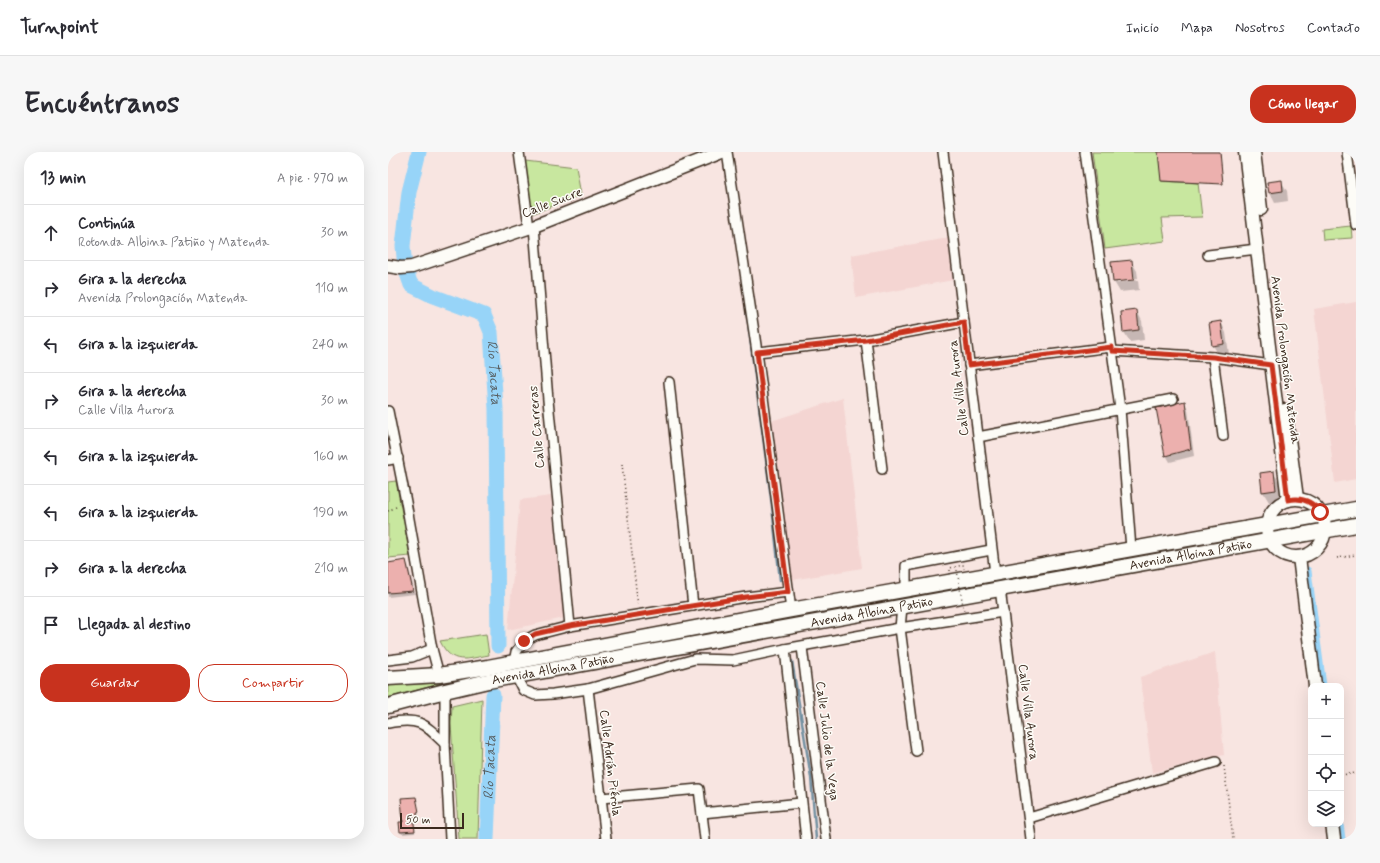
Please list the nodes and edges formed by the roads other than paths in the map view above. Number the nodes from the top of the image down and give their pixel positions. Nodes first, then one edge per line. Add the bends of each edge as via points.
1 (519, 152) edge
2 (722, 152) edge
3 (726, 152) edge
4 (944, 152) edge
5 (1085, 152) edge
6 (1245, 152) edge
7 (1254, 152) edge
8 (1347, 152) edge
9 (1356, 225) edge
10 (532, 227) junction
11 (1257, 249) junction
12 (1208, 255) dead end
13 (388, 266) edge
14 (964, 322) junction
15 (866, 340) junction
16 (1112, 349) junction
17 (757, 352) junction
18 (1213, 357) junction
19 (969, 365) junction
20 (1271, 365) junction
21 (669, 382) dead end
22 (1173, 399) dead end
23 (1120, 409) junction
24 (388, 411) edge
25 (1223, 436) dead end
26 (978, 437) junction
27 (398, 458) junction
28 (388, 460) edge
29 (882, 469) dead end
30 (1292, 499) junction
31 (1356, 509) edge
32 (1323, 515) junction
33 (1266, 525) junction
34 (1356, 525) edge
35 (1325, 530) junction
36 (1270, 540) junction
37 (1131, 549) junction
38 (991, 550) junction
39 (1299, 557) junction
40 (995, 574) junction
41 (1000, 588) junction
42 (906, 589) junction
43 (788, 592) junction
44 (693, 606) junction
45 (902, 607) junction
46 (791, 610) junction
47 (1003, 612) junction
48 (570, 626) junction
49 (900, 628) junction
50 (802, 647) junction
51 (432, 649) junction
52 (785, 649) junction
53 (388, 660) edge
54 (514, 662) junction
55 (439, 675) junction
56 (516, 676) junction
57 (388, 678) edge
58 (1315, 683) edge
59 (588, 690) junction
60 (445, 691) junction
61 (388, 706) edge
62 (388, 723) edge
63 (445, 744) junction
64 (916, 752) dead end
65 (1216, 762) road end
66 (601, 798) junction
67 (801, 803) junction
68 (702, 813) junction
69 (1029, 818) junction
70 (1332, 827) edge
71 (450, 839) edge
72 (606, 839) edge
73 (705, 839) edge
74 (806, 839) edge
75 (826, 839) edge
76 (1031, 839) edge
77 (1334, 839) edge

1 - 10 street, Calle Carreras
2 - 10 main road, Calle Sucre
3 - 17 street
4 - 14 street, Calle Villa Aurora
5 - 16 street
6 - 11 main road, Avenida Prolongación Matenda
7 - 30 main road, Avenida Prolongación Matenda
8 - 9 street
10 - 13 main road, Calle Sucre via 407,268
10 - 48 street, Calle Carreras
11 - 12 street
11 - 20 main road, Avenida Prolongación Matenda
14 - 15 street
14 - 19 street, Calle Villa Aurora
15 - 17 street
15 - 29 street
16 - 18 street
16 - 19 street
16 - 23 street
17 - 43 street
18 - 20 street
18 - 25 street
19 - 26 street, Calle Villa Aurora
20 - 30 main road, Avenida Prolongación Matenda
21 - 44 street
22 - 23 street
23 - 26 street
23 - 37 street
24 - 27 street
26 - 38 street, Calle Villa Aurora
27 - 28 street
27 - 51 street
30 - 32 main road via 1312,504
30 - 33 main road via 1275,507
31 - 32 highway, Avenida Albina Patiño
32 - 33 highway, Avenida Albina Patiño
32 - 35 main road
33 - 36 main road
33 - 37 highway, Avenida Albina Patiño
34 - 35 highway, Avenida Albina Patiño
35 - 36 highway, Avenida Albina Patiño
35 - 39 main road via 1316,550
36 - 39 main road via 1275,549 1283,555
36 - 41 highway, Avenida Albina Patiño
37 - 40 highway, Avenida Albina Patiño
38 - 40 street, Calle Villa Aurora
38 - 42 street via 906,566
39 - 58 main road
40 - 42 highway, Avenida Albina Patiño
41 - 45 highway, Avenida Albina Patiño
41 - 47 street, Calle Villa Aurora
42 - 46 highway, Avenida Albina Patiño
43 - 44 street
43 - 46 street
44 - 48 street
45 - 49 street
45 - 56 highway, Avenida Albina Patiño
46 - 54 highway, Avenida Albina Patiño
47 - 49 street
47 - 69 street, Calle Villa Aurora
48 - 54 street via 535,634 524,641 516,652
49 - 50 street
49 - 64 street
50 - 52 street
50 - 75 street, Calle Julio de la Vega
51 - 53 street
51 - 55 street
52 - 59 street via 733,660 695,659
52 - 67 street
54 - 55 highway, Avenida Albina Patiño
55 - 57 highway, Avenida Albina Patiño
56 - 59 street via 523,690 535,695
56 - 60 highway, Avenida Albina Patiño
59 - 66 street, Calle Adrián Piérola
60 - 61 highway, Avenida Albina Patiño
60 - 63 street
62 - 63 street via 413,721 424,724
63 - 71 street
65 - 69 street
66 - 68 street via 699,789
66 - 72 street, Calle Adrián Piérola
67 - 68 street
67 - 74 street
68 - 73 street
69 - 76 street, Calle Villa Aurora
70 - 77 main road

